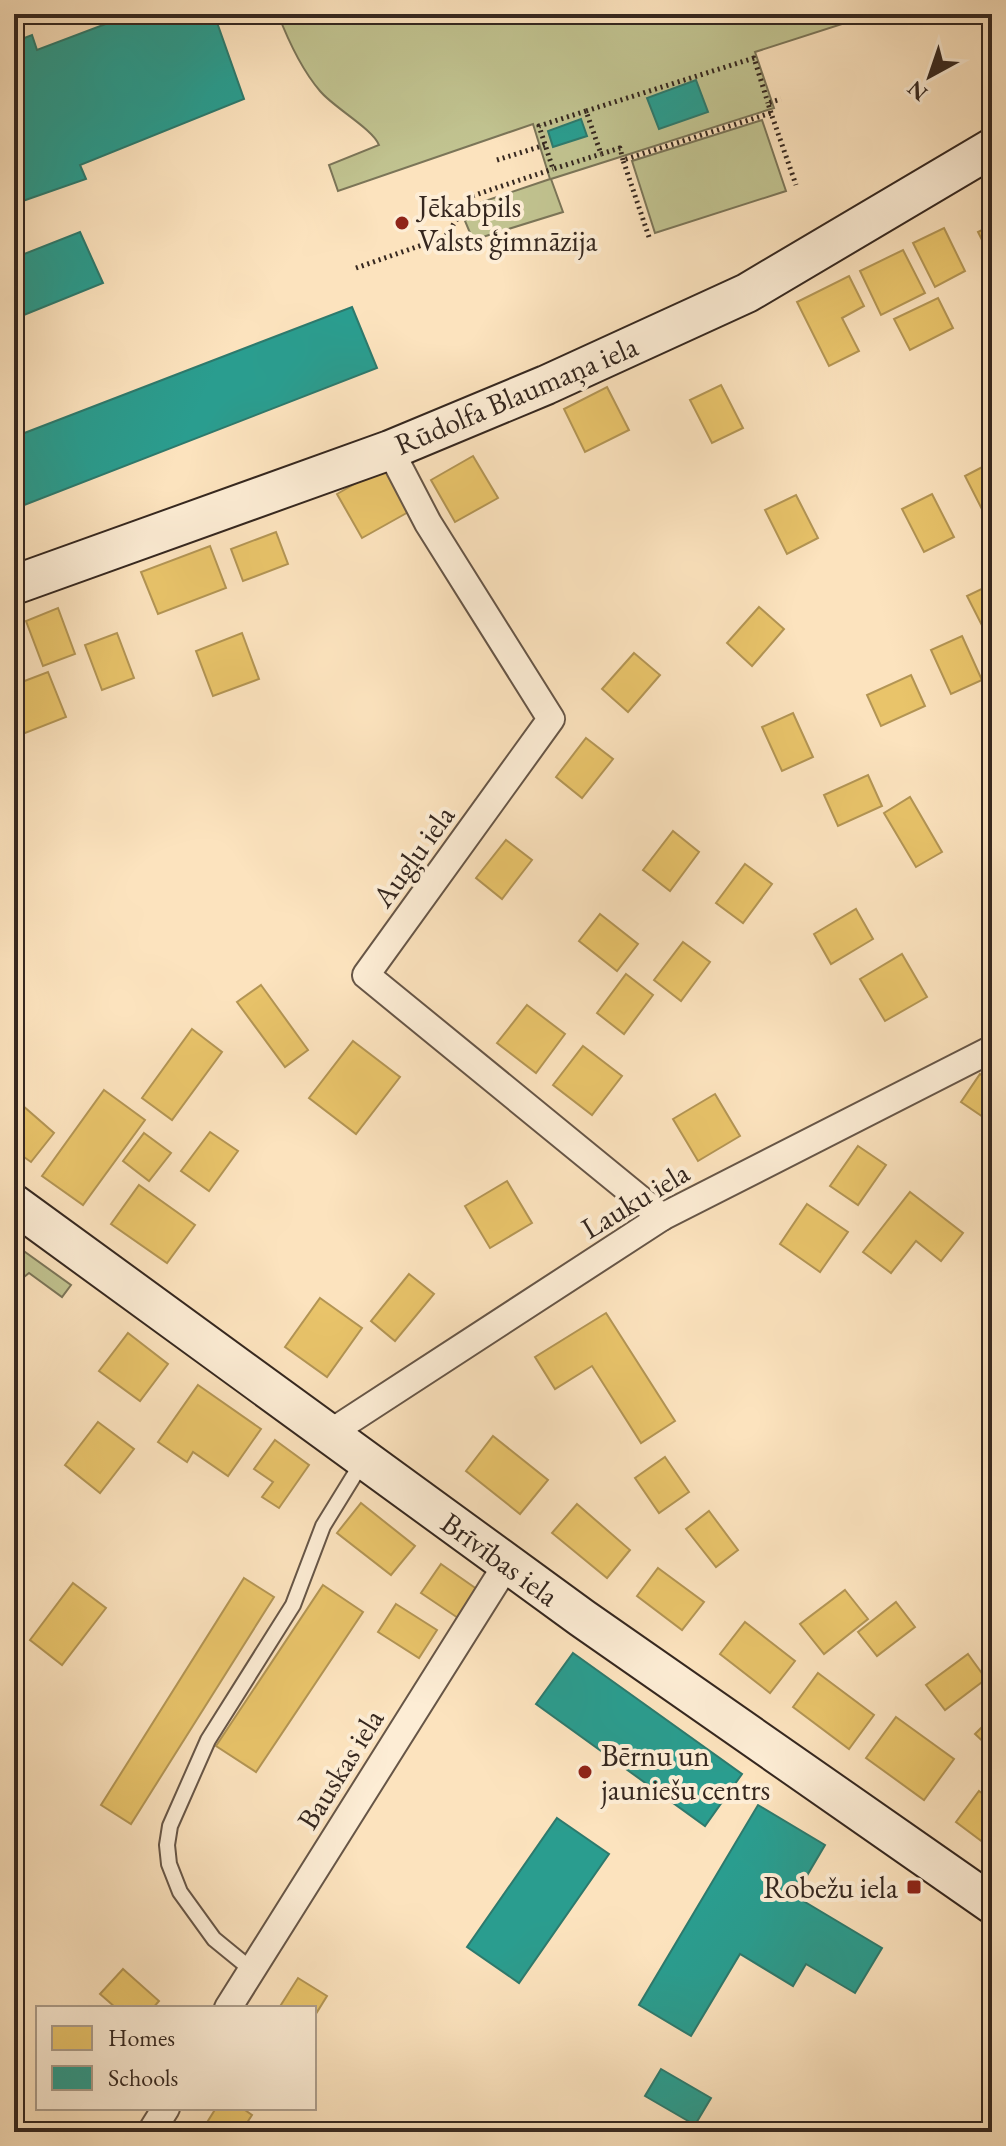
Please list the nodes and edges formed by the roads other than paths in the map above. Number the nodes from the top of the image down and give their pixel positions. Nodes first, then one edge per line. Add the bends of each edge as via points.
1 (992, 148) edge
2 (390, 450) junction
3 (14, 585) edge
4 (992, 1049) edge
5 (14, 1204) edge
6 (662, 1217) junction
7 (327, 1435) junction
8 (363, 1461) junction
9 (507, 1564) junction
10 (992, 1904) edge
11 (252, 1970) junction
12 (229, 2006) edge
13 (165, 2110) edge
14 (151, 2132) edge

1 - 2 main road, Rūdolfa Blaumaņa iela via 747,293
2 - 3 main road, Rūdolfa Blaumaņa iela
2 - 6 street, Augļu iela via 428,523 551,719 366,975
4 - 6 street, Lauku iela
5 - 7 main road, Brīvības iela
6 - 7 street, Lauku iela
7 - 8 main road, Brīvības iela
8 - 9 main road, Brīvības iela
8 - 11 lane via 323,1526 293,1605 208,1740 170,1826 169,1864 180,1892 214,1939
9 - 10 main road, Brīvības iela
9 - 11 street, Bauskas iela
11 - 12 street, Bauskas iela
13 - 14 street

